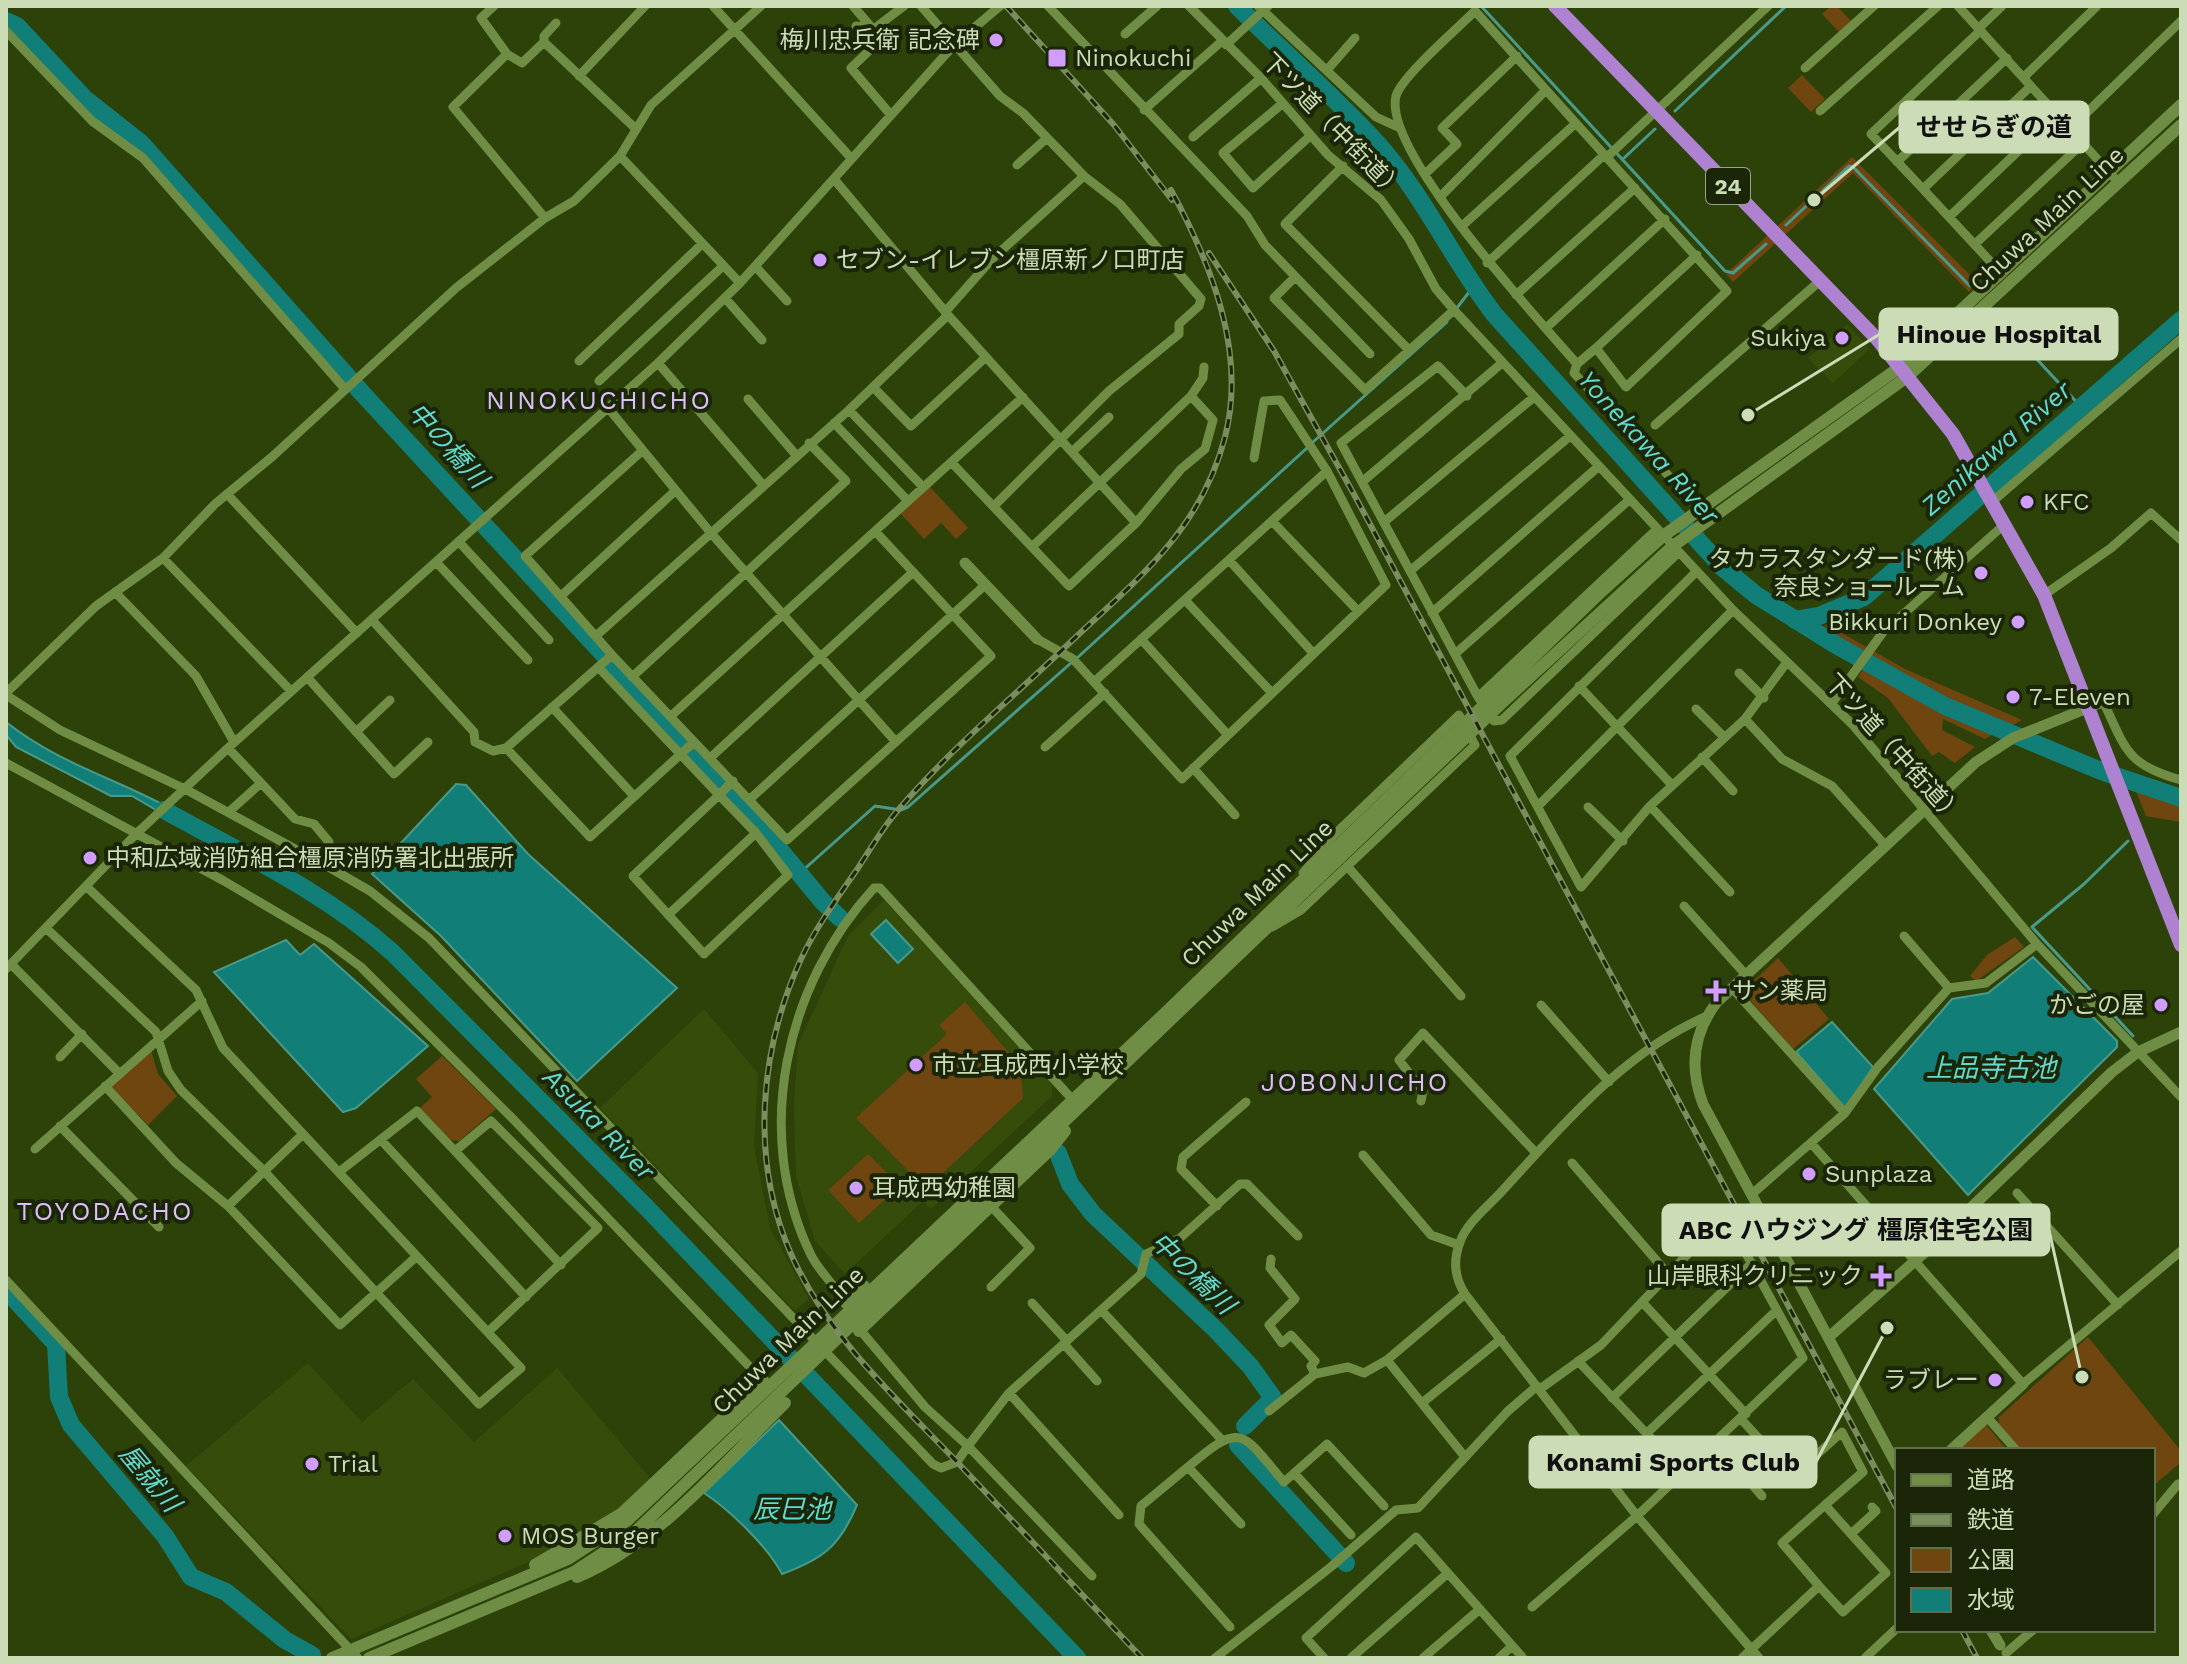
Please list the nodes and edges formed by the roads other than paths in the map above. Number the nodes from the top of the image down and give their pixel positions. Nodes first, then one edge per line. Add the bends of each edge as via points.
1 (494, 6) edge
2 (645, 6) edge
3 (713, 6) edge
4 (761, 6) edge
5 (853, 6) edge
6 (904, 6) edge
7 (921, 6) edge
8 (1048, 6) edge
9 (1157, 6) edge
10 (1189, 6) edge
11 (1555, 6) edge
12 (1768, 6) edge
13 (1874, 6) edge
14 (1938, 6) edge
15 (1958, 6) edge
16 (2002, 6) edge
17 (2097, 6) edge
18 (998, 7) edge
19 (1262, 9) edge
20 (2181, 21) edge
21 (556, 23) dead end
22 (856, 26) dead end
23 (733, 28) junction
24 (873, 28) junction
25 (1980, 29) junction
26 (6, 31) edge
27 (1125, 34) dead end
28 (1355, 38) dead end
29 (544, 42) junction
30 (1224, 43) junction
31 (955, 44) junction
32 (507, 54) junction
33 (1517, 56) junction
34 (2007, 58) junction
35 (1805, 68) dead end
36 (1327, 70) junction
37 (579, 76) junction
38 (2025, 76) junction
39 (1261, 78) junction
40 (2031, 86) junction
41 (1545, 91) junction
42 (1282, 104) junction
43 (2181, 105) edge
44 (1144, 110) junction
45 (1656, 111) junction
46 (1820, 111) dead end
47 (890, 114) junction
48 (2056, 115) junction
49 (1575, 124) junction
50 (2181, 125) edge
51 (1400, 128) junction
52 (2071, 128) junction
53 (636, 129) junction
54 (1310, 136) junction
55 (1193, 137) dead end
56 (1047, 138) junction
57 (2083, 143) junction
58 (620, 156) junction
59 (1605, 156) junction
60 (851, 158) junction
61 (1897, 162) junction
62 (1017, 165) dead end
63 (1343, 166) junction
64 (1426, 173) junction
65 (2110, 173) junction
66 (1084, 176) junction
67 (834, 179) junction
68 (2119, 183) junction
69 (1635, 188) junction
70 (1923, 189) junction
71 (1441, 196) junction
72 (1949, 217) junction
73 (545, 218) junction
74 (1665, 219) junction
75 (1462, 226) junction
76 (702, 244) junction
77 (1975, 244) junction
78 (1697, 255) junction
79 (1487, 263) junction
80 (723, 266) junction
81 (755, 266) junction
82 (2001, 273) junction
83 (1295, 277) junction
84 (1821, 280) junction
85 (740, 283) junction
86 (1516, 295) junction
87 (725, 298) junction
88 (787, 301) dead end
89 (1454, 310) junction
90 (947, 313) junction
91 (1546, 328) junction
92 (2181, 339) edge
93 (762, 340) dead end
94 (1596, 348) junction
95 (1409, 350) junction
96 (1370, 354) dead end
97 (986, 357) junction
98 (579, 361) dead end
99 (658, 363) junction
100 (1502, 363) junction
101 (1577, 364) junction
102 (1204, 367) dead end
103 (1904, 372) junction
104 (599, 381) dead end
105 (873, 387) junction
106 (345, 389) junction
107 (1191, 396) junction
108 (1467, 396) junction
109 (1023, 397) junction
110 (1534, 397) junction
111 (748, 399) dead end
112 (609, 409) junction
113 (849, 410) junction
114 (1109, 417) dead end
115 (834, 423) junction
116 (1655, 425) dead end
117 (1570, 436) junction
118 (1063, 441) junction
119 (809, 443) junction
120 (884, 449) junction
121 (642, 451) junction
122 (1072, 452) junction
123 (796, 455) junction
124 (1254, 458) dead end
125 (871, 461) junction
126 (952, 463) junction
127 (1599, 466) junction
128 (1327, 471) junction
129 (1099, 482) junction
130 (1362, 482) junction
131 (763, 485) junction
132 (923, 487) junction
133 (675, 491) junction
134 (227, 494) junction
135 (1629, 500) junction
136 (1993, 500) junction
137 (908, 501) junction
138 (994, 506) junction
139 (1701, 514) junction
140 (1272, 521) junction
141 (1384, 522) junction
142 (1136, 523) junction
143 (2005, 524) junction
144 (875, 531) junction
145 (710, 532) junction
146 (1663, 532) junction
147 (2181, 540) edge
148 (460, 543) junction
149 (1033, 546) junction
150 (1677, 547) junction
151 (163, 558) junction
152 (1229, 560) junction
153 (437, 563) junction
154 (965, 563) dead end
155 (1410, 571) junction
156 (747, 572) junction
157 (1696, 572) junction
158 (912, 573) junction
159 (985, 585) junction
160 (115, 592) junction
161 (2044, 595) junction
162 (561, 596) junction
163 (1185, 600) junction
164 (1733, 610) junction
165 (1358, 611) junction
166 (1432, 613) junction
167 (784, 614) junction
168 (952, 614) junction
169 (372, 620) junction
170 (357, 633) junction
171 (597, 635) junction
172 (1037, 639) joint
173 (1141, 639) junction
174 (549, 640) dead end
175 (1313, 653) junction
176 (1455, 654) junction
177 (822, 657) junction
178 (528, 660) dead end
179 (605, 661) junction
180 (1787, 662) junction
181 (1739, 673) dead end
182 (307, 677) junction
183 (632, 677) junction
184 (1095, 681) junction
185 (1579, 686) junction
186 (291, 691) junction
187 (1271, 692) junction
188 (1105, 693) junction
189 (6, 694) edge
190 (1478, 697) junction
191 (1764, 698) junction
192 (390, 700) dead end
193 (859, 700) junction
194 (1832, 703) junction
195 (552, 707) junction
196 (2090, 707) junction
197 (1696, 709) dead end
198 (671, 716) junction
199 (1745, 719) junction
200 (1617, 726) junction
201 (356, 732) junction
202 (1227, 734) junction
203 (1724, 737) junction
204 (428, 742) dead end
205 (896, 742) junction
206 (231, 745) junction
207 (1045, 747) dead end
208 (506, 748) junction
209 (687, 748) junction
210 (1702, 757) junction
211 (710, 758) junction
212 (6, 763) edge
213 (1193, 768) junction
214 (2181, 780) edge
215 (261, 783) junction
216 (1672, 785) junction
217 (726, 788) junction
218 (1733, 791) dead end
219 (182, 792) junction
220 (634, 796) junction
221 (750, 799) junction
222 (1393, 800) junction
223 (1538, 806) junction
224 (1650, 806) junction
225 (1588, 807) dead end
226 (1923, 808) junction
227 (231, 810) dead end
228 (1235, 815) dead end
229 (138, 832) junction
230 (756, 833) junction
231 (1623, 841) junction
232 (329, 842) dead end
233 (1884, 844) junction
234 (1347, 866) junction
235 (88, 888) junction
236 (1730, 892) dead end
237 (1283, 898) junction
238 (1684, 906) dead end
239 (668, 915) junction
240 (46, 928) junction
241 (1267, 930) junction
242 (1904, 936) dead end
243 (2037, 944) junction
244 (2181, 945) edge
245 (8, 966) edge
246 (1746, 975) junction
247 (1732, 988) junction
248 (1949, 988) junction
249 (1461, 996) dead end
250 (202, 1001) junction
251 (1541, 1005) dead end
252 (1705, 1017) junction
253 (2181, 1032) edge
254 (82, 1034) junction
255 (158, 1040) junction
256 (2138, 1052) junction
257 (60, 1057) dead end
258 (119, 1073) junction
259 (1609, 1082) junction
260 (105, 1086) junction
261 (1092, 1097) junction
262 (2181, 1097) edge
263 (1072, 1099) junction
264 (1421, 1101) dead end
265 (1246, 1102) dead end
266 (1845, 1113) junction
267 (60, 1126) junction
268 (303, 1134) junction
269 (381, 1140) junction
270 (1811, 1143) junction
271 (35, 1149) dead end
272 (455, 1151) junction
273 (1536, 1153) junction
274 (1363, 1155) dead end
275 (1572, 1163) dead end
276 (264, 1171) junction
277 (339, 1172) junction
278 (2017, 1193) dead end
279 (1752, 1194) junction
280 (228, 1206) junction
281 (991, 1206) junction
282 (1217, 1206) junction
283 (1672, 1216) dead end
284 (951, 1222) junction
285 (159, 1227) dead end
286 (1298, 1236) dead end
287 (1698, 1244) junction
288 (1459, 1245) junction
289 (2181, 1251) edge
290 (416, 1257) junction
291 (1271, 1259) dead end
292 (1916, 1261) junction
293 (1752, 1263) junction
294 (561, 1265) junction
295 (1669, 1275) junction
296 (6, 1280) edge
297 (991, 1287) dead end
298 (377, 1293) junction
299 (1465, 1294) junction
300 (526, 1297) junction
301 (846, 1303) junction
302 (1032, 1303) dead end
303 (1643, 1303) junction
304 (2118, 1305) junction
305 (1777, 1310) junction
306 (1102, 1311) junction
307 (859, 1331) junction
308 (488, 1332) junction
309 (1830, 1336) junction
310 (1674, 1338) junction
311 (1501, 1339) junction
312 (1065, 1343) junction
313 (820, 1346) junction
314 (1387, 1360) junction
315 (1578, 1361) junction
316 (1315, 1374) junction
317 (1708, 1374) junction
318 (763, 1380) junction
319 (1097, 1381) dead end
320 (2023, 1384) junction
321 (1539, 1387) junction
322 (773, 1391) joint
323 (1009, 1393) junction
324 (1612, 1398) junction
325 (785, 1403) dead end
326 (1422, 1403) junction
327 (1269, 1411) dead end
328 (1743, 1416) junction
329 (1987, 1417) junction
330 (1647, 1433) junction
331 (1221, 1439) junction
332 (1714, 1440) junction
333 (968, 1446) junction
334 (1953, 1448) edge
335 (2014, 1448) edge
336 (711, 1452) junction
337 (1465, 1457) junction
338 (1814, 1457) dead end
339 (1895, 1462) edge
340 (1188, 1467) junction
341 (1683, 1472) junction
342 (1294, 1473) junction
343 (1800, 1483) dead end
344 (2179, 1483) edge
345 (1762, 1496) dead end
346 (2155, 1501) edge
347 (1825, 1505) junction
348 (1384, 1506) dead end
349 (1872, 1507) dead end
350 (2155, 1512) edge
351 (1119, 1515) dead end
352 (1637, 1516) junction
353 (1241, 1524) dead end
354 (1851, 1534) junction
355 (1351, 1535) dead end
356 (1448, 1573) junction
357 (1092, 1576) dead end
358 (517, 1579) junction
359 (1819, 1586) junction
360 (498, 1602) junction
361 (1532, 1607) dead end
362 (1480, 1609) junction
363 (1230, 1627) dead end
364 (1895, 1630) edge
365 (1992, 1632) edge
366 (2030, 1632) edge
367 (1512, 1646) junction
368 (2005, 1652) edge
369 (354, 1654) edge
370 (1755, 1654) edge
371 (332, 1658) edge
372 (369, 1658) edge
373 (1215, 1658) edge
374 (1324, 1658) edge
375 (1351, 1658) edge
376 (1423, 1658) edge
377 (1499, 1658) edge
378 (1523, 1658) edge
379 (1742, 1658) edge
380 (1865, 1658) edge

1 - 32 street via 481,18
2 - 37 street
3 - 23 street
4 - 23 street
5 - 24 street
6 - 24 street
7 - 31 street
8 - 44 street
9 - 27 street
10 - 30 street, 下ツ道（中街道）
11 - 45 highway, 24
12 - 45 street
13 - 35 street
14 - 46 street
15 - 25 street
16 - 25 street
17 - 38 street
18 - 31 street
19 - 30 street
19 - 36 street
20 - 52 street
21 - 29 street
22 - 24 street
23 - 53 street via 651,105
23 - 60 street
24 - 47 street via 874,46 851,68
25 - 34 street
25 - 61 street via 1871,134
26 - 106 street via 92,121 143,158
28 - 36 street
29 - 32 street via 522,63
29 - 37 street
30 - 39 street, 下ツ道（中街道）
30 - 44 street
31 - 47 street
31 - 56 street via 1000,96
32 - 73 street via 453,107
33 - 41 street
33 - 51 street via 1475,11 1405,81 1396,96
33 - 64 street via 1442,128 1457,144
34 - 38 street
34 - 61 street
36 - 51 street via 1376,117
37 - 53 street
38 - 40 street
39 - 42 street, 下ツ道（中街道）
39 - 55 street
40 - 48 street
40 - 70 street
41 - 49 street
41 - 71 street
42 - 54 street, 下ツ道（中街道）
42 - 54 street via 1223,153 1243,177 1253,188
43 - 65 main road, Chuwa Main Line
44 - 83 street via 1247,216
45 - 59 street
45 - 84 highway, 24
47 - 60 street
48 - 52 street
48 - 72 street
49 - 59 street
49 - 75 street
50 - 68 main road, Chuwa Main Line
51 - 64 street
52 - 57 street
53 - 58 street
54 - 63 street, 下ツ道（中街道）
56 - 62 street
56 - 66 street
57 - 65 street
57 - 77 street
58 - 73 street via 574,201
58 - 76 street
59 - 69 street
59 - 79 street
60 - 67 street
61 - 70 street
63 - 89 street, 下ツ道（中街道） via 1381,200
63 - 95 street via 1285,224
64 - 71 street
65 - 68 street
65 - 82 main road, Chuwa Main Line
66 - 90 street via 992,259
66 - 118 street via 1120,204 1201,299 1179,324 1179,334 1109,391
67 - 81 street
67 - 90 street
68 - 103 main road, Chuwa Main Line
69 - 74 street
69 - 86 street
70 - 72 street
71 - 75 street
72 - 77 street
73 - 106 street via 456,288
74 - 78 street
74 - 91 street
75 - 79 street
76 - 80 street
76 - 98 street
77 - 82 street
78 - 94 street
78 - 94 street via 1727,291 1626,387
79 - 86 street
80 - 85 street
80 - 104 street
81 - 85 street
81 - 88 street
82 - 103 main road, Chuwa Main Line
83 - 95 street via 1274,298 1365,390
83 - 96 street
84 - 103 highway, 24
84 - 116 street
85 - 87 street
86 - 91 street
87 - 93 street
87 - 99 street
89 - 95 street
89 - 100 street, 下ツ道（中街道）
90 - 97 street
90 - 105 street
91 - 101 street
92 - 136 street
94 - 101 street
97 - 105 street via 911,426
97 - 109 street
99 - 112 street
99 - 131 street
100 - 108 street
100 - 110 street, 下ツ道（中街道）
101 - 139 street via 1574,373
102 - 107 street
103 - 136 highway, 24 via 1953,434
103 - 139 main road, Chuwa Main Line
105 - 113 street
106 - 134 street
107 - 129 street
107 - 142 street via 1213,420 1205,449
108 - 130 street
108 - 130 street via 1438,366 1341,443
109 - 118 street
109 - 126 street
110 - 117 street, 下ツ道（中街道）
110 - 141 street
111 - 123 street
112 - 121 street
112 - 148 street
113 - 115 street
113 - 120 street
114 - 122 street
115 - 119 street
115 - 125 street
117 - 127 street, 下ツ道（中街道）
117 - 155 street
118 - 122 street
118 - 138 street
119 - 123 street
119 - 156 street via 846,481
120 - 125 street
120 - 132 street
121 - 133 street
121 - 162 street via 525,556
122 - 129 street
123 - 131 street
124 - 128 street via 1264,401 1280,400
125 - 137 street
126 - 132 street
126 - 138 street
127 - 135 street, 下ツ道（中街道）
127 - 166 street
128 - 140 street
128 - 165 street via 1386,585
129 - 142 street
129 - 149 street
130 - 141 street
131 - 145 street
132 - 137 street
133 - 145 street
133 - 162 street
134 - 151 street
134 - 170 street
135 - 146 street, 下ツ道（中街道）
135 - 176 street
136 - 143 highway, 24
137 - 144 street
138 - 149 street
139 - 146 main road, Chuwa Main Line
139 - 150 main road, Chuwa Main Line
140 - 152 street
140 - 165 street
141 - 155 street
142 - 149 street via 1069,586
143 - 161 highway, 24
143 - 194 street via 1883,632
144 - 158 street
144 - 167 street
145 - 156 street
145 - 171 street
146 - 150 street, 下ツ道（中街道）
146 - 190 street
146 - 222 main road, Chuwa Main Line
147 - 161 street via 2151,513
148 - 153 street
148 - 174 street
150 - 157 street, 下ツ道（中街道）
150 - 190 street via 1502,720 1494,721
150 - 222 main road, Chuwa Main Line
151 - 160 street
151 - 186 street
152 - 163 street
152 - 175 street
153 - 169 street
153 - 178 street
154 - 159 street
155 - 166 street
156 - 167 street
156 - 183 street
157 - 164 street, 下ツ道（中街道）
157 - 185 street
158 - 168 street
158 - 177 street
159 - 168 street
159 - 172 street
160 - 189 street
160 - 206 street via 196,676
161 - 196 highway, 24
162 - 171 street
163 - 173 street
163 - 187 street
164 - 180 street, 下ツ道（中街道）
164 - 200 street
165 - 175 street
166 - 176 street
167 - 177 street
167 - 198 street
168 - 193 street
168 - 205 street via 991,656
169 - 170 street
169 - 208 street via 474,732 475,742 493,751
170 - 182 street
171 - 179 street
172 - 184 street via 1073,659
173 - 184 street
173 - 202 street
175 - 187 street
176 - 190 street
177 - 193 street
177 - 211 street
179 - 183 street
179 - 195 street
179 - 209 street
180 - 191 street
180 - 194 street, 下ツ道（中街道）
181 - 191 street
182 - 186 street
182 - 201 street
183 - 198 street
184 - 188 street
185 - 200 street
185 - 223 street via 1510,756
186 - 206 street
187 - 202 street
188 - 207 street
188 - 213 street via 1182,779
189 - 219 street via 60,730
191 - 199 street
192 - 201 street
193 - 205 street
193 - 221 street
194 - 226 street, 下ツ道（中街道）
195 - 208 street
195 - 220 street
196 - 214 street via 2104,703 2128,754 2141,766
196 - 226 street via 1999,746
196 - 244 highway, 24
197 - 203 street
198 - 209 street
199 - 203 street
199 - 233 street via 1782,759 1832,786
200 - 216 street
200 - 223 street
201 - 204 street via 394,774
202 - 213 street
203 - 210 street
205 - 221 street via 787,840
206 - 215 street
206 - 219 street
208 - 220 street via 590,837
209 - 211 street
209 - 217 street
209 - 220 street
210 - 216 street
210 - 218 street
211 - 217 street
212 - 229 street
213 - 228 street
215 - 227 street
215 - 232 street via 295,819 314,824
216 - 224 street
217 - 221 street
217 - 230 street
217 - 239 street via 633,876
219 - 229 street
219 - 313 street via 370,891 429,938
222 - 237 main road, Chuwa Main Line
222 - 241 main road, Chuwa Main Line
223 - 231 street via 1581,887
224 - 231 street
224 - 236 street
225 - 231 street
226 - 233 street
226 - 243 street, 下ツ道（中街道）
229 - 235 street
229 - 318 street via 316,935 361,967
230 - 239 street
230 - 239 street via 788,875 714,947 704,954
233 - 246 street
234 - 237 street via 1475,745 1459,715 1334,835
234 - 241 street via 1301,910
234 - 249 street
235 - 240 street
235 - 250 street
237 - 263 main road, Chuwa Main Line
238 - 246 street
240 - 245 street
240 - 255 street via 156,1032
241 - 261 main road, Chuwa Main Line
242 - 248 street
243 - 248 street via 1986,983
243 - 256 street, 下ツ道（中街道）
245 - 254 street
246 - 247 street
247 - 252 street
247 - 266 street
248 - 266 street via 1878,1067
250 - 255 street
250 - 268 street via 223,1048
251 - 259 street
252 - 259 street via 1682,1027
252 - 279 street via 1694,1054 1697,1089
253 - 256 street
254 - 257 street
254 - 258 street
255 - 258 street
255 - 276 street via 174,1081
256 - 262 street, 下ツ道（中街道）
256 - 292 street
258 - 260 street
259 - 273 street
260 - 267 street
260 - 280 street via 176,1163
261 - 281 main road via 1050,1150
261 - 284 main road, Chuwa Main Line
263 - 284 main road, Chuwa Main Line
263 - 301 main road via 1051,1109
263 - 301 street via 880,888 874,888 813,973 795,1026 782,1094 783,1150 795,1214 811,1255
264 - 273 street via 1423,1091 1399,1060 1423,1033
265 - 282 street via 1183,1157 1181,1169
266 - 270 street
267 - 271 street
267 - 285 street
268 - 276 street
268 - 277 street
269 - 272 street via 417,1111
269 - 277 street
269 - 300 street
270 - 279 street
270 - 292 street
272 - 294 street
272 - 294 street via 491,1121 598,1228
273 - 288 street
274 - 288 street via 1431,1235
275 - 295 street
276 - 280 street
276 - 298 street
277 - 290 street
278 - 304 street
279 - 309 street
280 - 298 street via 340,1325
281 - 297 street via 1030,1248
281 - 307 main road
282 - 286 street via 1240,1184 1247,1184
282 - 306 street via 1180,1238 1145,1258 1141,1274
283 - 287 street
284 - 336 main road, Chuwa Main Line
287 - 293 street via 1725,1215
287 - 295 street
288 - 299 street via 1455,1269
289 - 304 street
290 - 298 street
290 - 308 street
291 - 316 street via 1270,1268 1295,1299 1269,1325 1282,1343 1291,1335 1315,1361
292 - 309 street
292 - 320 street
293 - 305 street
293 - 310 street
294 - 300 street
295 - 303 street
296 - 369 street
298 - 308 street via 479,1404 521,1368
299 - 311 street
299 - 314 street
300 - 308 street
301 - 307 street
302 - 312 street
303 - 310 street
303 - 315 street
304 - 320 street
305 - 317 street
305 - 328 street via 1803,1358
306 - 312 street
306 - 331 street
307 - 333 street via 925,1407
309 - 339 street
310 - 317 street
310 - 324 street
311 - 321 street
311 - 326 street
312 - 319 street
312 - 323 street
313 - 322 street
313 - 333 street via 933,1464 941,1468 957,1462
314 - 316 street via 1364,1373 1348,1367
314 - 326 street
315 - 321 street
315 - 324 street
316 - 327 street
317 - 328 street
317 - 330 street
318 - 322 street
318 - 358 main road via 621,1514
320 - 329 street
321 - 337 street
321 - 352 street
323 - 333 street
323 - 351 street
324 - 330 street
325 - 360 main road via 675,1512 611,1562 542,1591
326 - 337 street
328 - 332 street
328 - 343 street
329 - 334 street
329 - 335 street
330 - 341 street
331 - 340 street
331 - 342 street via 1247,1439 1284,1482
332 - 341 street
332 - 345 street
333 - 357 street
336 - 358 main road, Chuwa Main Line via 602,1540
336 - 360 main road, Chuwa Main Line via 625,1539 574,1572
337 - 373 street via 1418,1508 1396,1510
338 - 347 street via 1842,1432 1863,1472
340 - 353 street
340 - 363 street via 1141,1506 1139,1524
341 - 352 street
342 - 348 street via 1327,1444
342 - 355 street
344 - 346 street
344 - 350 street
347 - 354 street
347 - 359 street via 1782,1543
349 - 354 street via 1876,1511
352 - 361 street
352 - 370 street
354 - 359 street via 1886,1573 1843,1612
356 - 362 street
356 - 374 street via 1416,1537 1306,1638
356 - 375 street
358 - 369 main road, Chuwa Main Line
359 - 370 street
360 - 372 main road, Chuwa Main Line
362 - 367 street
362 - 376 street
364 - 380 street
365 - 368 street
366 - 368 street
367 - 377 street
367 - 378 street
369 - 371 main road, Chuwa Main Line
370 - 379 street

